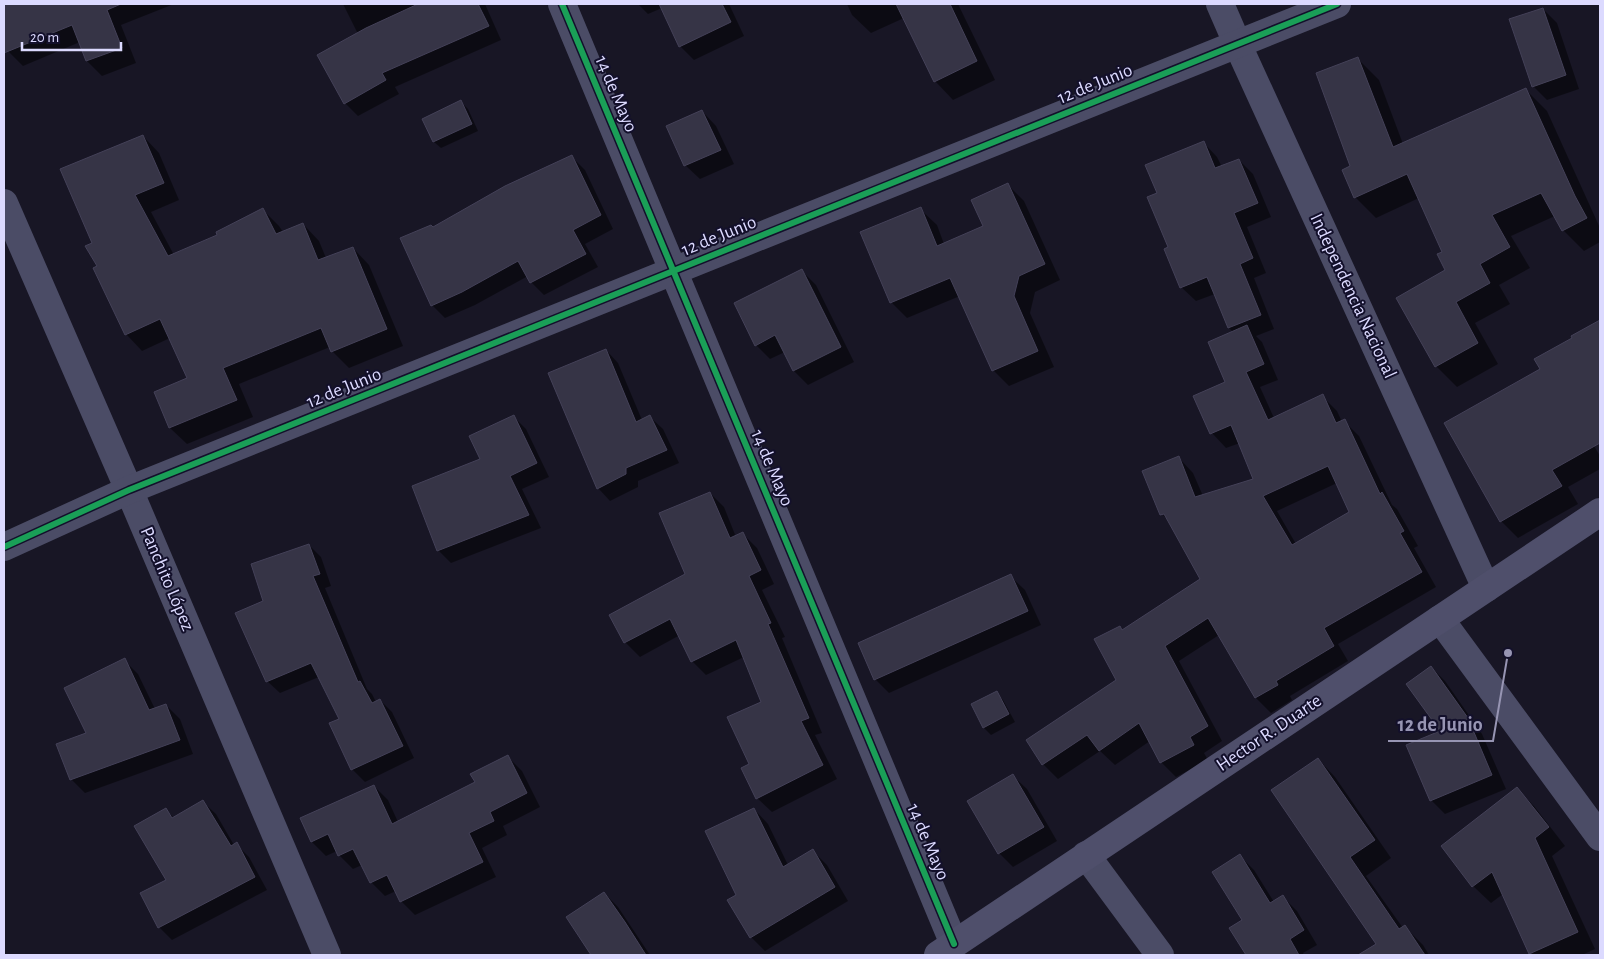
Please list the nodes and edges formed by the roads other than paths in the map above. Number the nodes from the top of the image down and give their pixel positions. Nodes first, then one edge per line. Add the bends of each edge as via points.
1 (562, 4) edge
2 (1220, 4) edge
3 (1337, 4) edge
4 (1236, 43) junction
5 (4, 203) edge
6 (673, 271) junction
7 (129, 490) junction
8 (1600, 512) edge
9 (4, 547) edge
10 (1486, 588) junction
11 (1440, 619) junction
12 (1600, 837) edge
13 (1086, 855) junction
14 (946, 950) edge
15 (328, 955) edge
16 (1160, 955) edge

1 - 6 street, 14 de Mayo
2 - 4 street, Independencia Nacional
3 - 4 street, 12 de Junio
4 - 6 street, 12 de Junio
4 - 10 street, Independencia Nacional
5 - 7 street, Panchito López
6 - 7 street, 12 de Junio
6 - 14 street, 14 de Mayo
7 - 9 street, 12 de Junio
7 - 15 street, Panchito López
8 - 10 street, Hector R. Duarte
10 - 11 street, Hector R. Duarte
11 - 12 street
11 - 13 street, Hector R. Duarte
13 - 14 street, Hector R. Duarte
13 - 16 street

